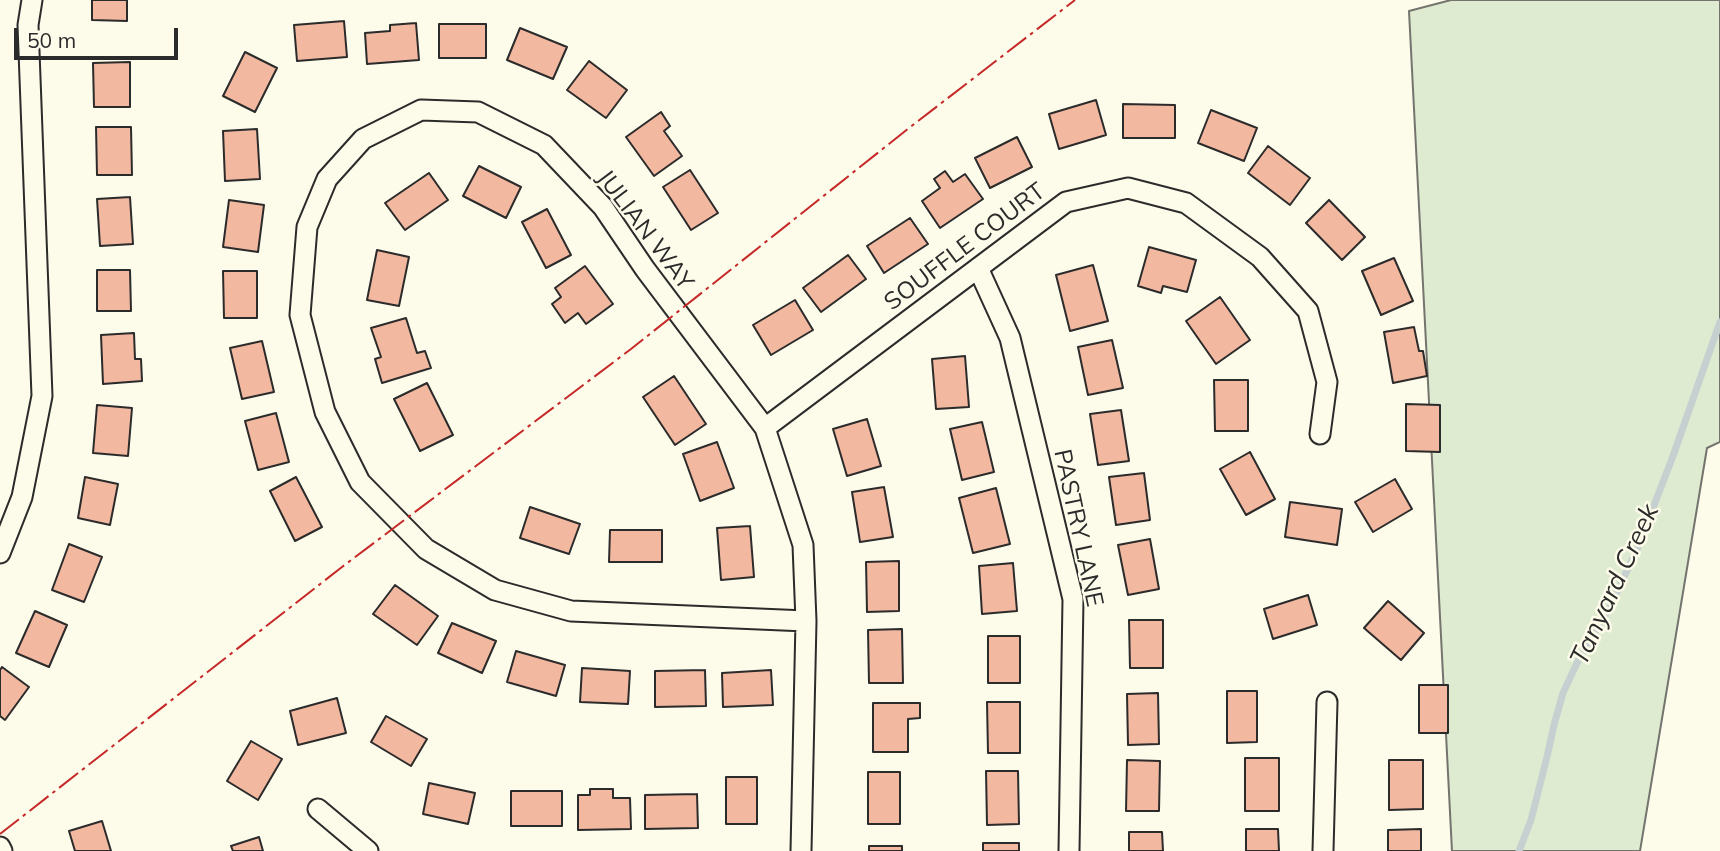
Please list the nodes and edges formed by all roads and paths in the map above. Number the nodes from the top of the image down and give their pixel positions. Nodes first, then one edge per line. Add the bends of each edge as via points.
1 (32, 0) edge
2 (978, 268) junction
3 (765, 428) junction
4 (1320, 434) dead end
5 (0, 553) edge
6 (806, 621) junction
7 (1327, 702) dead end
8 (318, 809) dead end
9 (368, 851) edge
10 (801, 851) edge
11 (1069, 851) edge
12 (1324, 851) edge

1 - 5 street via 29,25 42,396 22,497
2 - 3 street, SOUFFLE COURT
2 - 4 street, SOUFFLE COURT via 1066,202 1128,188 1186,203 1260,257 1308,311 1327,382
2 - 11 street, PASTRY LANE via 1010,338 1073,599
3 - 6 street, JULIAN WAY via 803,545
3 - 6 street, JULIAN WAY via 603,207 544,145 478,112 421,110 363,139 327,179 307,227 300,315 325,412 360,482 426,550 495,590 571,611
6 - 10 street, JULIAN WAY
7 - 12 street
8 - 9 street

